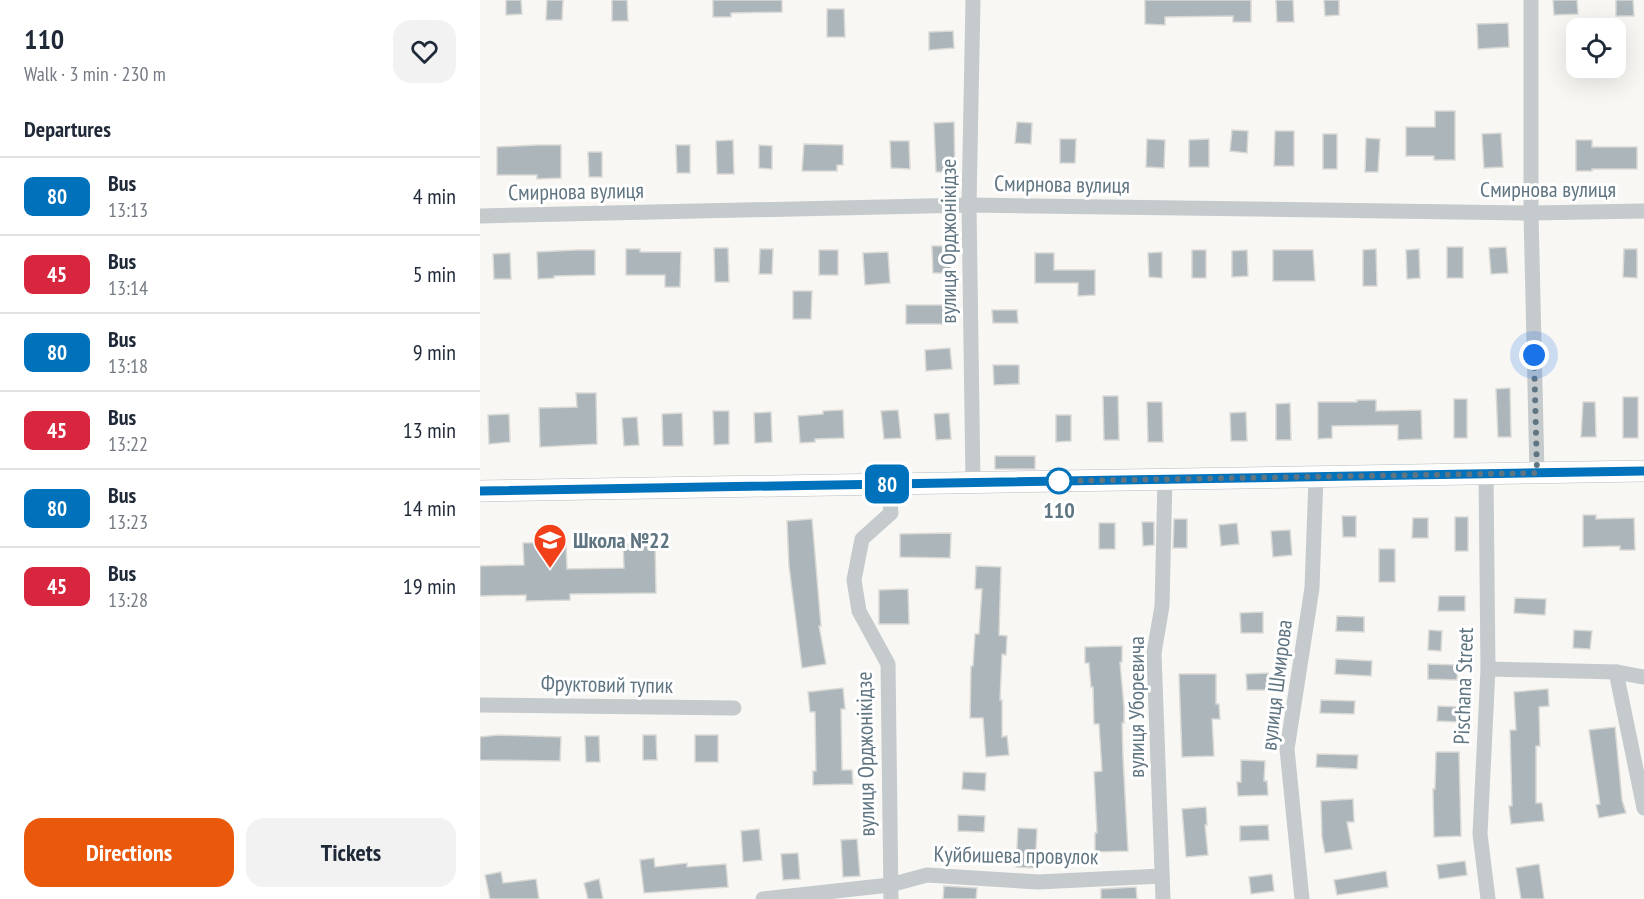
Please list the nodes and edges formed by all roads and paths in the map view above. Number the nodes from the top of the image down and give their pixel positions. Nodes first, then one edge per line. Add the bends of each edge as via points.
1 (973, 0) edge
2 (1532, 0) edge
3 (969, 205) junction
4 (1644, 211) edge
5 (1531, 213) junction
6 (480, 216) edge
7 (1644, 471) edge
8 (1537, 473) junction
9 (1486, 474) junction
10 (1316, 477) junction
11 (1165, 479) junction
12 (973, 483) junction
13 (888, 484) junction
14 (480, 491) edge
15 (1488, 669) junction
16 (1616, 672) junction
17 (1644, 677) edge
18 (480, 705) edge
19 (734, 708) dead end
20 (1644, 808) edge
21 (1162, 876) junction
22 (890, 892) edge
23 (763, 899) edge
24 (1163, 899) edge
25 (1302, 899) edge
26 (1488, 899) edge

1 - 3 street, вулиця Орджонікідзе
2 - 5 street
3 - 5 street, Смирнова вулиця
3 - 6 street, Смирнова вулиця
3 - 12 street, вулиця Орджонікідзе
4 - 5 street, Смирнова вулиця
5 - 8 street
7 - 8 street
8 - 9 street
9 - 10 street
9 - 15 street, Pischana Street
10 - 11 street
10 - 25 street, вулиця Шмирова via 1312,588 1287,749
11 - 12 street
11 - 21 street, вулиця Уборевича via 1162,606 1154,653
12 - 13 street
13 - 14 street
13 - 22 street, вулиця Орджонікідзе via 891,513 862,539 854,580 859,611 888,664
15 - 16 street
15 - 26 street, Pischana Street via 1480,834
16 - 17 street
16 - 20 street
18 - 19 street, Фруктовий тупик
21 - 22 street, Куйбишева провулок via 1038,882 927,875
21 - 24 street, вулиця Уборевича
22 - 23 street, Куйбишева провулок

